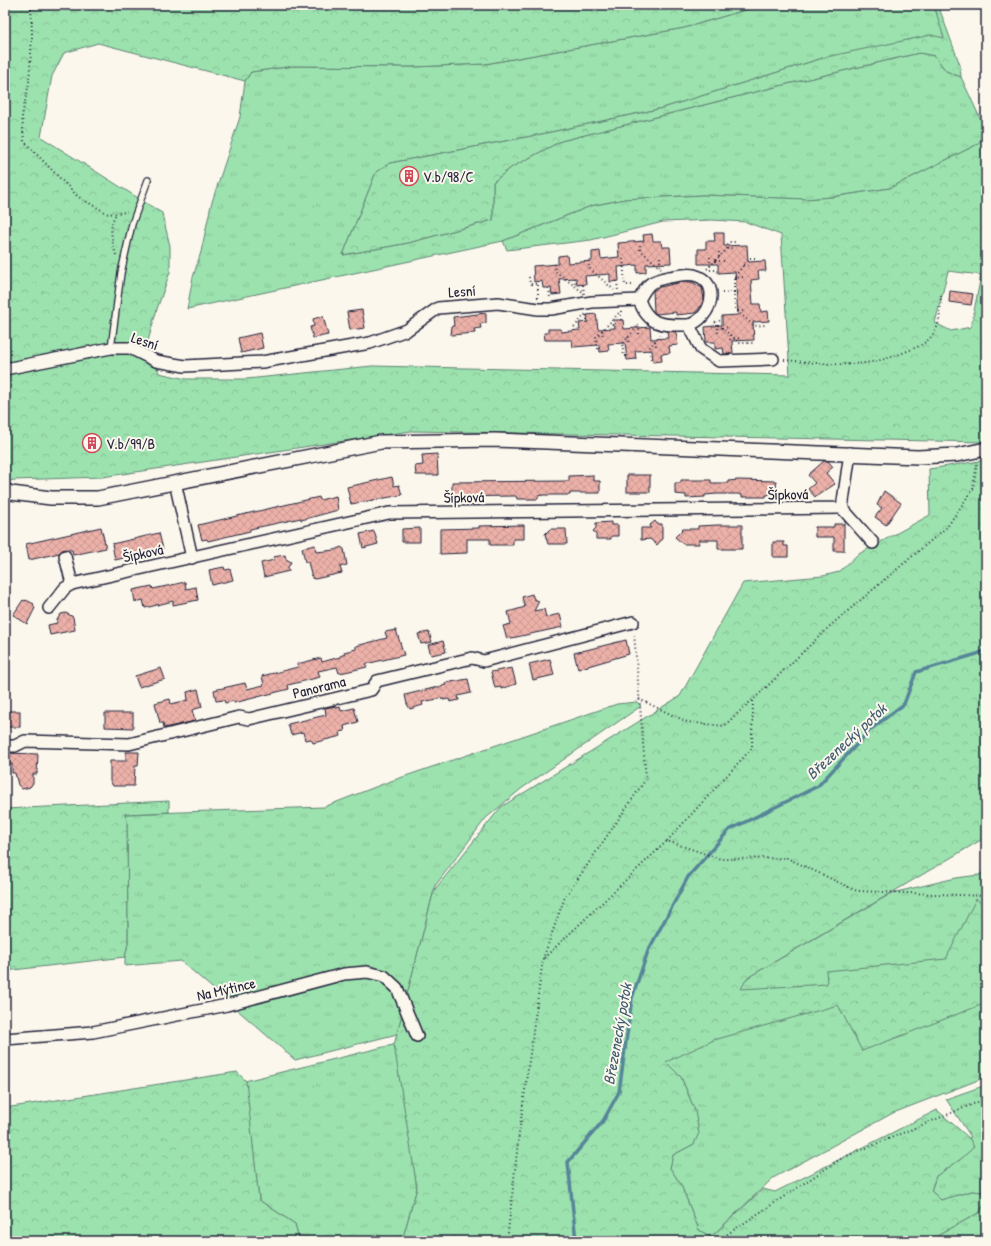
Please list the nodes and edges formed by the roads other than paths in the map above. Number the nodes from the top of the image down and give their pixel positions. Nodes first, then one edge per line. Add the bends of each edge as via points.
1 (148, 180) dead end
2 (639, 300) junction
3 (689, 325) junction
4 (111, 348) junction
5 (773, 359) road end
6 (5, 369) edge
7 (983, 450) edge
8 (850, 453) junction
9 (175, 482) junction
10 (5, 490) edge
11 (842, 508) junction
12 (873, 543) dead end
13 (65, 556) dead end
14 (192, 558) junction
15 (72, 584) junction
16 (50, 608) dead end
17 (633, 622) road end
18 (5, 746) edge
19 (417, 1036) dead end
20 (5, 1039) edge

1 - 4 lane via 132,224
2 - 3 street via 643,311 660,324
2 - 3 street via 648,283 693,274 706,283 712,299 702,319
2 - 4 street, Lesní via 592,302 551,309 498,303 438,308 408,330 370,343 262,362 185,366 156,361 130,348
3 - 5 street via 701,349 719,361
4 - 6 street, Lesní
7 - 8 street via 957,455 918,457
8 - 9 street via 495,440 381,442
8 - 11 street
9 - 10 street via 98,498 51,498
9 - 14 street
11 - 12 street
11 - 14 street, Šípková via 389,513
13 - 15 street
14 - 15 street, Šípková
15 - 16 street via 65,588
17 - 18 street, Panorama via 484,661 472,658 377,681 371,690 363,692 249,719 239,716 129,744 25,741 16,746
19 - 20 street, Na Mýtince via 397,988 384,976 367,972 344,974 227,1005 93,1032

